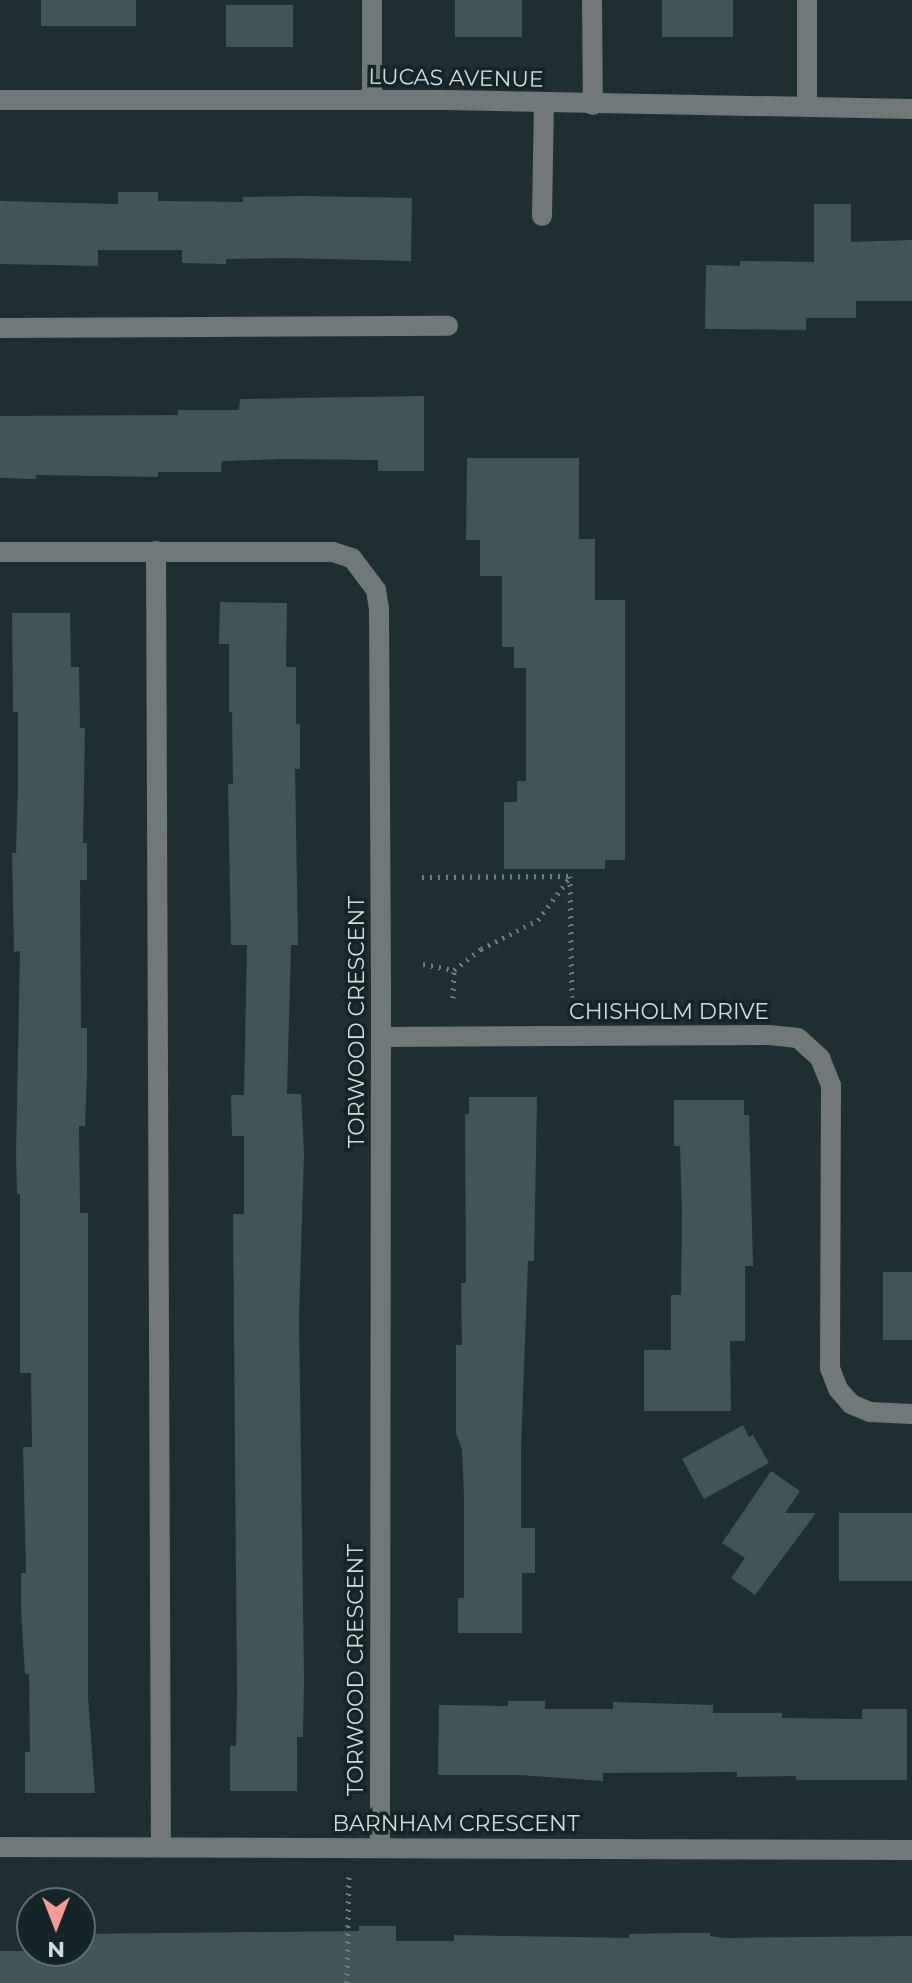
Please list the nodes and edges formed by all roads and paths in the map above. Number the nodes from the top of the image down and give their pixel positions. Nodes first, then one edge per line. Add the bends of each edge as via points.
1 (372, 0) edge
2 (592, 0) edge
3 (807, 0) edge
4 (0, 100) edge
5 (372, 100) junction
6 (544, 103) junction
7 (593, 105) junction
8 (807, 107) junction
9 (912, 109) edge
10 (542, 216) dead end
11 (448, 326) dead end
12 (0, 328) edge
13 (156, 551) junction
14 (0, 552) edge
15 (570, 876) junction
16 (422, 877) dead end
17 (423, 964) dead end
18 (454, 970) junction
19 (572, 997) dead end
20 (453, 998) dead end
21 (381, 1037) junction
22 (912, 1414) edge
23 (0, 1847) edge
24 (161, 1847) junction
25 (380, 1847) junction
26 (912, 1850) edge
27 (347, 1983) edge

1 - 5 street
2 - 7 street
3 - 8 street
4 - 5 street, LUCAS AVENUE
5 - 6 street, LUCAS AVENUE
6 - 7 street, LUCAS AVENUE
6 - 10 street
7 - 8 street, LUCAS AVENUE
8 - 9 street, LUCAS AVENUE
11 - 12 street
13 - 14 street, TORWOOD CRESCENT
13 - 21 street, TORWOOD CRESCENT via 333,552 352,558 376,590
13 - 24 street
15 - 16 path
15 - 18 path via 538,920 481,949
15 - 19 path
17 - 18 path
18 - 20 path
21 - 22 street, CHISHOLM DRIVE via 798,1038 820,1058 831,1085 830,1368 851,1404 870,1412
21 - 25 street, TORWOOD CRESCENT
23 - 24 street, BARNHAM CRESCENT
24 - 25 street, BARNHAM CRESCENT
25 - 26 street, BARNHAM CRESCENT
25 - 27 path via 347,1874

